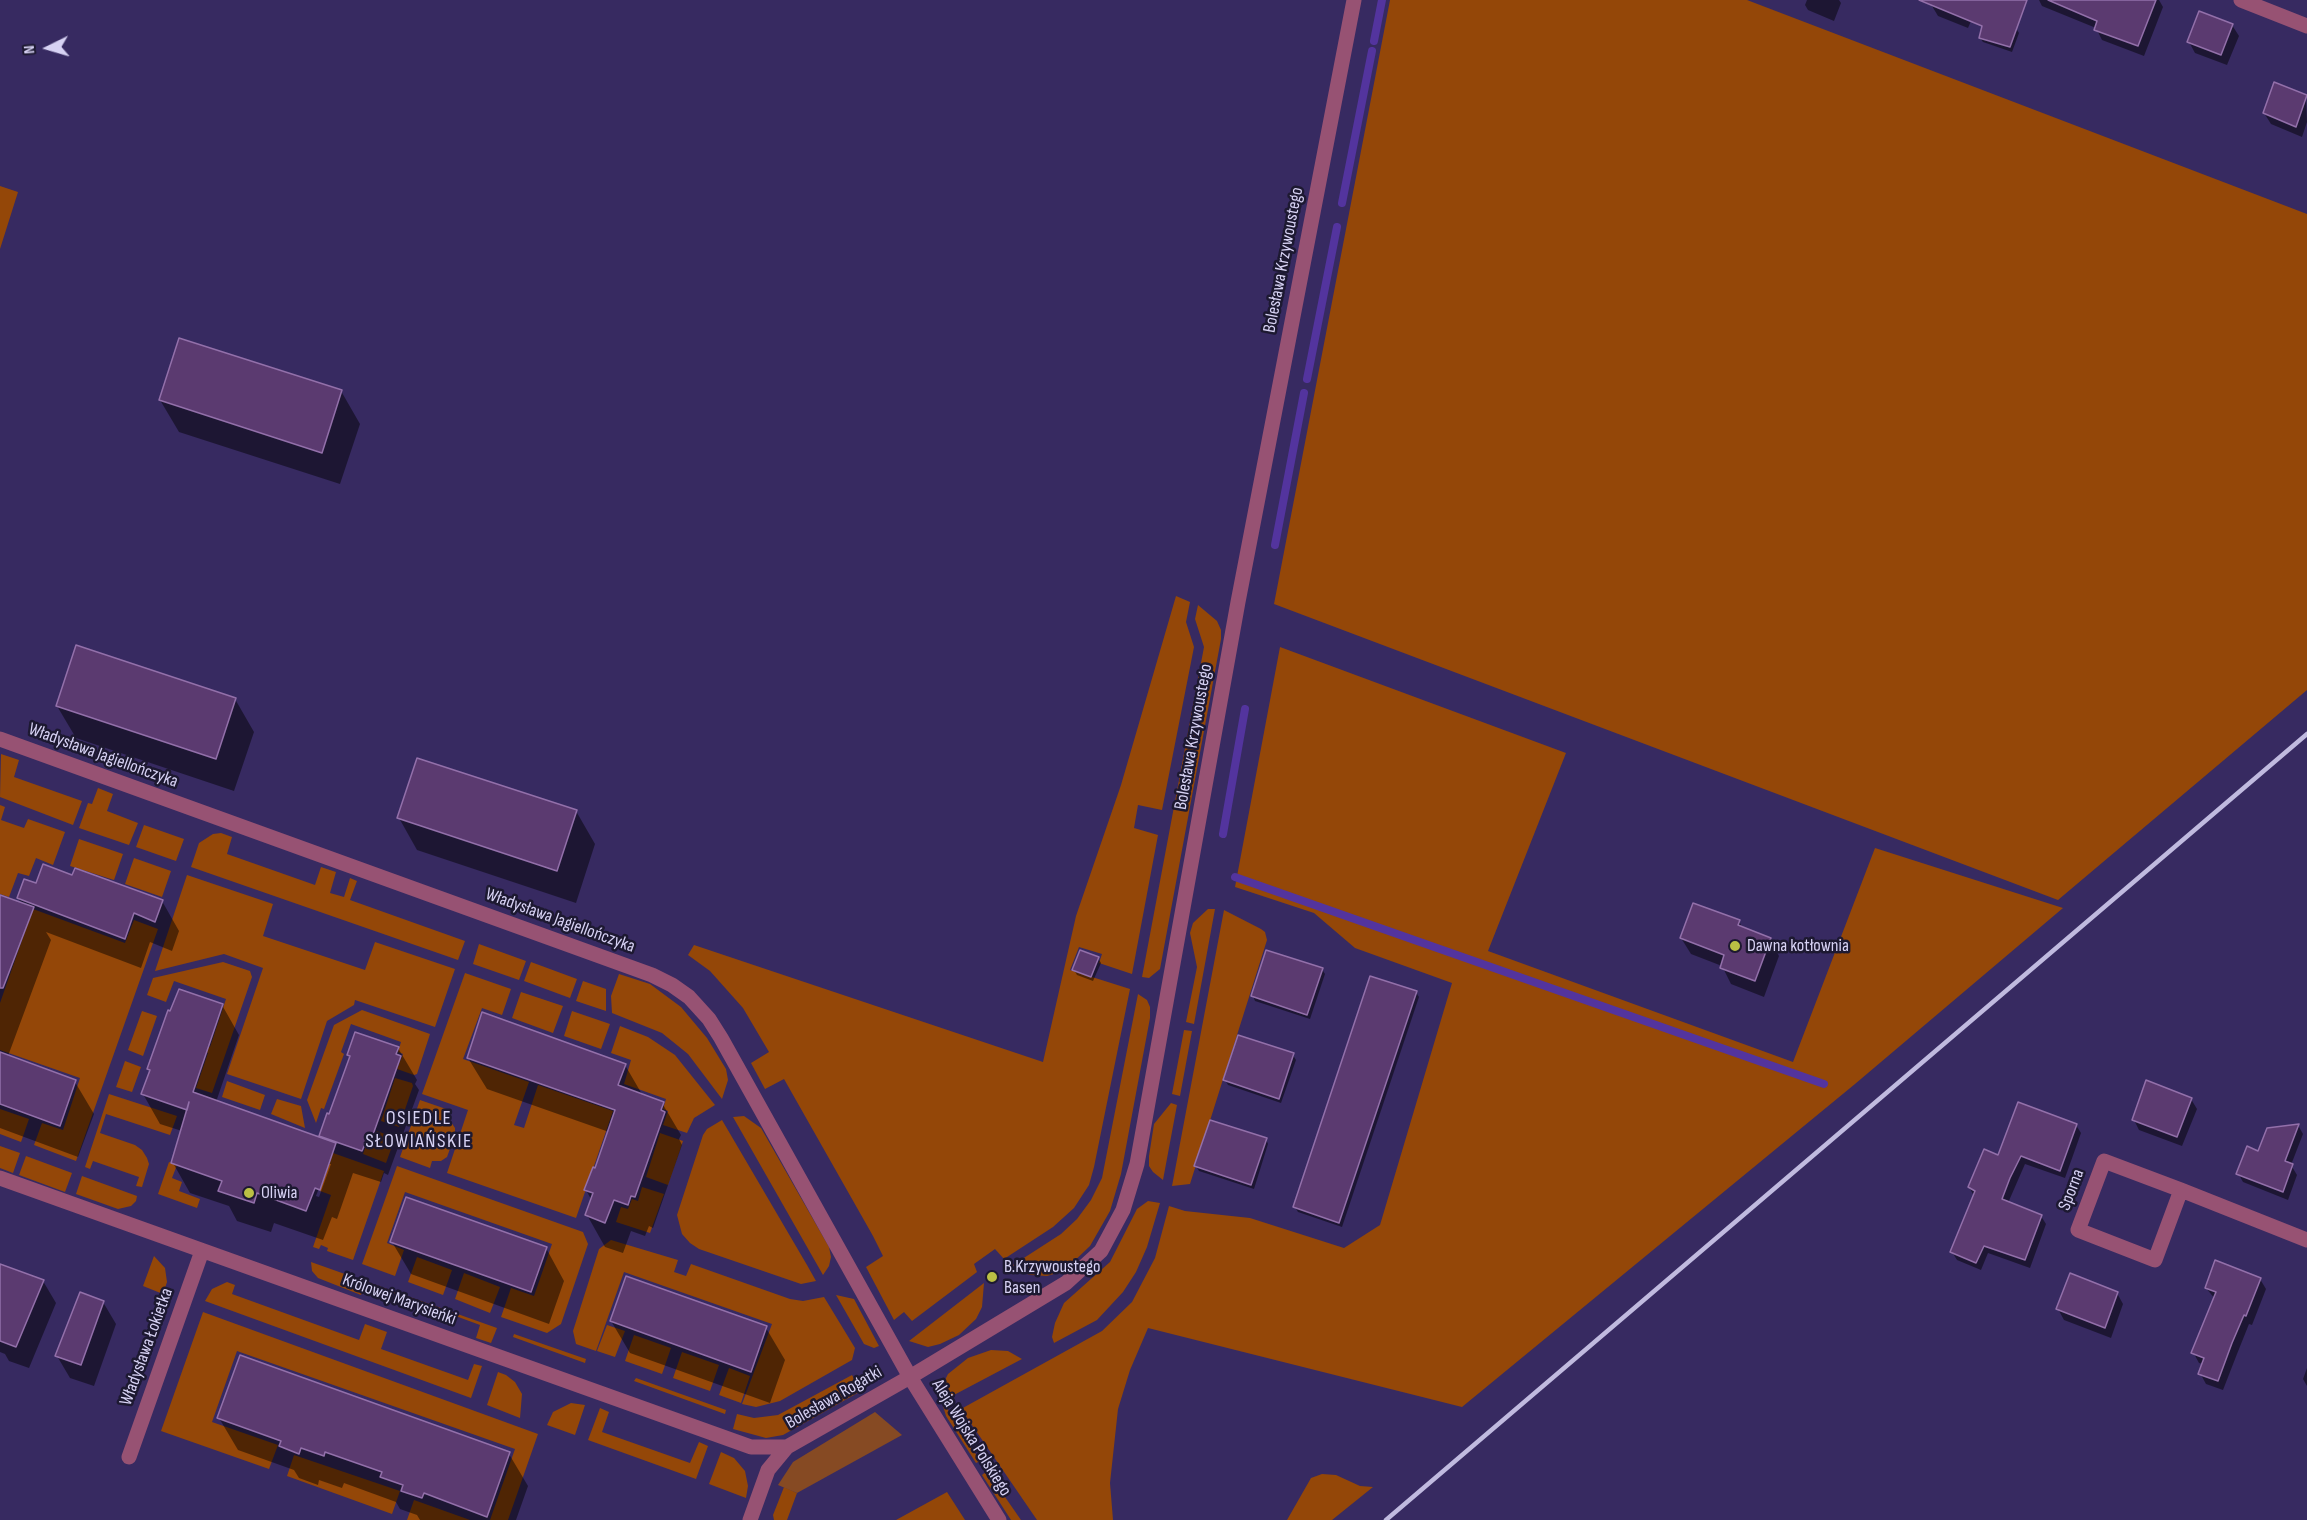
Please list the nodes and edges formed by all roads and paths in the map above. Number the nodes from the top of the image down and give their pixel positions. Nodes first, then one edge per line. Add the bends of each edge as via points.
1 (1354, 0) edge
2 (2241, 0) edge
3 (2307, 26) edge
4 (0, 740) edge
5 (0, 1178) edge
6 (2181, 1190) junction
7 (2307, 1240) edge
8 (202, 1251) junction
9 (910, 1377) junction
10 (787, 1447) junction
11 (129, 1457) dead end
12 (750, 1520) edge
13 (999, 1520) edge

1 - 9 street, Bolesława Krzywoustego via 1238,602 1137,1164 1123,1210 1101,1251 1066,1283
2 - 3 street
4 - 9 street, Władysława Jagiellończyka via 672,985 709,1020
5 - 8 street, Królowej Marysieńki
6 - 6 street, Sporna via 2155,1260 2078,1230 2104,1161
6 - 7 street, Sporna
8 - 10 street, Królowej Marysieńki via 751,1447
8 - 11 street, Władysława Łokietka
9 - 10 street, Bolesława Rogatki
9 - 13 street, Aleja Wojska Polskiego
10 - 12 street, Bolesława Rogatki via 768,1470

